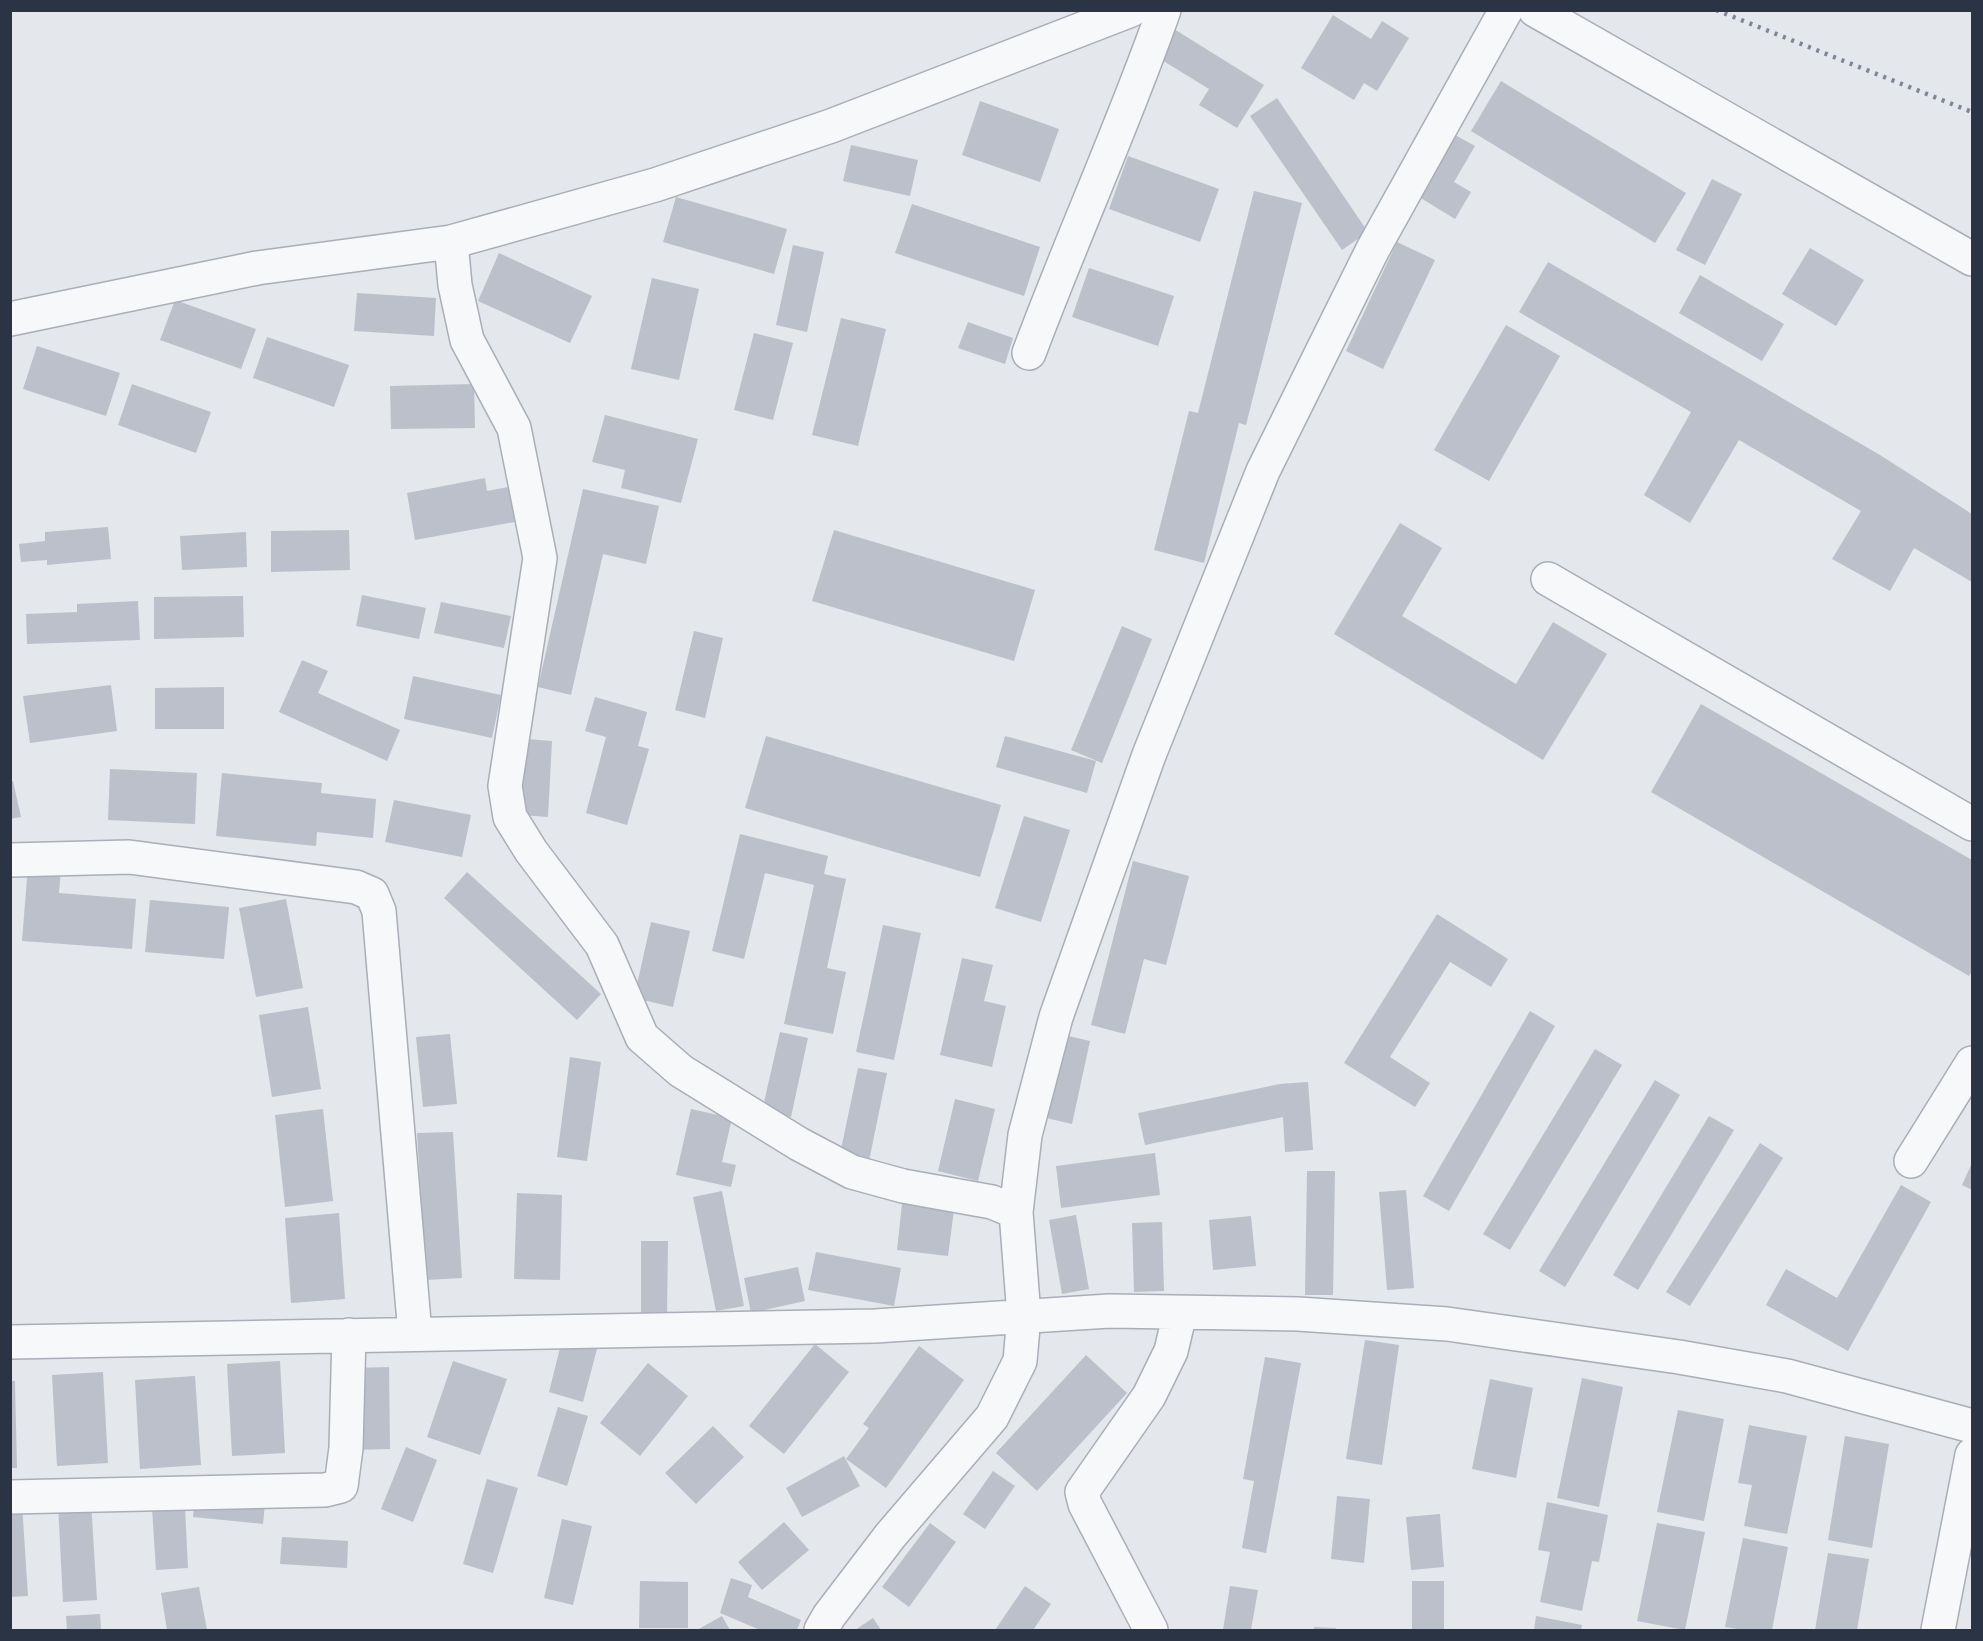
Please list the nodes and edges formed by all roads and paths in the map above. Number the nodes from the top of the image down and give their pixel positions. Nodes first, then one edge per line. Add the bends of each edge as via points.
1 (1131, 10) edge
2 (1164, 10) edge
3 (1506, 10) edge
4 (1535, 10) edge
5 (451, 242) junction
6 (1972, 259) edge
7 (10, 319) edge
8 (1029, 353) dead end
9 (1548, 579) dead end
10 (1972, 824) edge
11 (10, 860) edge
12 (1972, 1063) edge
13 (1911, 1161) dead end
14 (1016, 1212) junction
15 (1180, 1312) junction
16 (1024, 1317) junction
17 (415, 1334) junction
18 (349, 1335) junction
19 (10, 1342) edge
20 (1972, 1426) edge
21 (1972, 1455) edge
22 (10, 1497) edge
23 (821, 1630) edge
24 (1151, 1630) edge
25 (1938, 1630) edge

1 - 5 street via 820,130 655,185
2 - 8 street
3 - 14 street via 1373,249 1263,471 1149,755 1056,1017 1025,1136
4 - 6 street
5 - 7 street via 257,268
5 - 14 street via 467,340 514,428 540,558 505,786 510,817 602,945 642,1036 681,1071 852,1172 903,1186 992,1202
9 - 10 street
11 - 17 street via 129,858 356,887 372,894 379,911
12 - 13 street
14 - 16 street
15 - 16 street via 1109,1311
15 - 20 street via 1447,1324 1787,1376
15 - 24 street via 1171,1352 1149,1396 1082,1491 1085,1504
16 - 17 street via 875,1326
16 - 23 street via 1020,1361 992,1417 890,1536
17 - 18 street
18 - 19 street
18 - 22 street via 341,1486 325,1490
21 - 25 street

